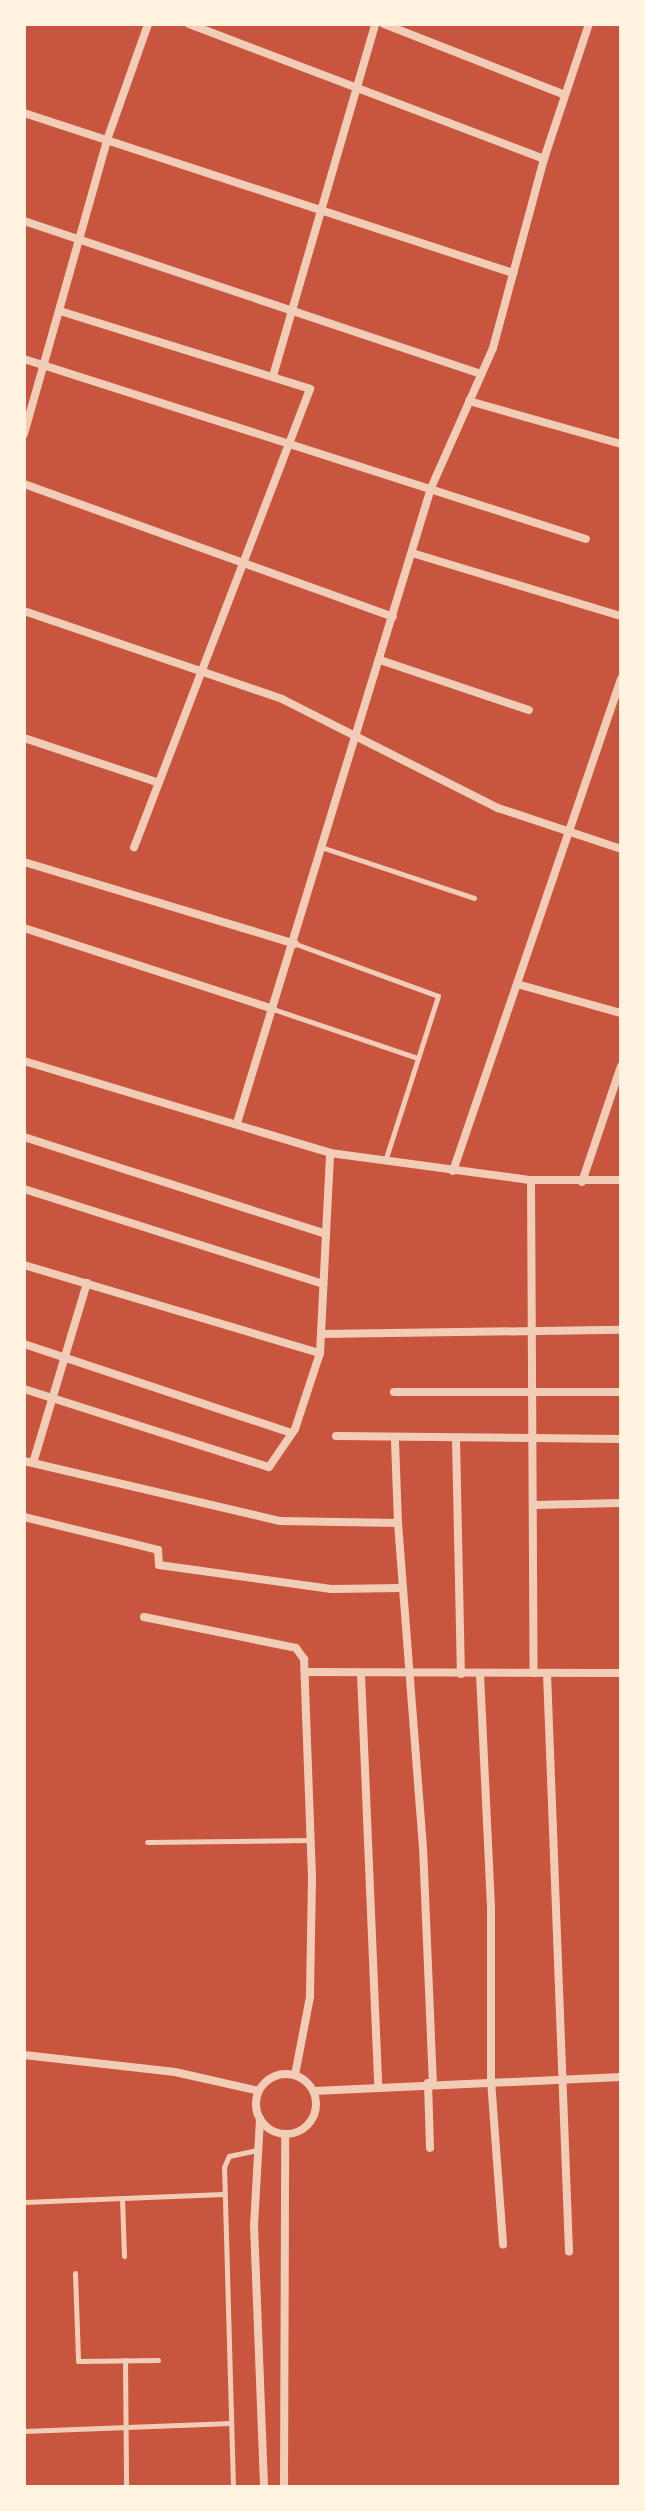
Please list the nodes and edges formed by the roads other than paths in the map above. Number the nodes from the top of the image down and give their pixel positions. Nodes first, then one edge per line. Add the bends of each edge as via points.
1 (148, 24) edge
2 (189, 24) edge
3 (375, 24) edge
4 (384, 24) edge
5 (589, 24) edge
6 (359, 88) junction
7 (565, 95) junction
8 (24, 113) edge
9 (107, 140) junction
10 (544, 159) junction
11 (322, 213) junction
12 (24, 221) edge
13 (81, 236) junction
14 (513, 273) junction
15 (292, 308) junction
16 (60, 311) junction
17 (24, 359) edge
18 (44, 365) junction
19 (481, 374) junction
20 (273, 376) junction
21 (469, 401) junction
22 (24, 434) edge
23 (621, 444) edge
24 (286, 446) junction
25 (24, 484) edge
26 (431, 488) junction
27 (586, 539) dead end
28 (412, 553) junction
29 (242, 563) junction
30 (24, 611) edge
31 (621, 616) edge
32 (393, 617) junction
33 (380, 660) junction
34 (201, 671) junction
35 (621, 679) edge
36 (529, 710) dead end
37 (357, 737) junction
38 (24, 738) edge
39 (159, 783) junction
40 (568, 831) junction
41 (134, 847) dead end
42 (324, 848) junction
43 (621, 849) edge
44 (24, 862) edge
45 (474, 898) dead end
46 (24, 928) edge
47 (295, 944) junction
48 (517, 984) junction
49 (273, 1009) junction
50 (621, 1013) edge
51 (418, 1058) junction
52 (24, 1061) edge
53 (621, 1066) edge
54 (237, 1123) junction
55 (24, 1137) edge
56 (330, 1153) junction
57 (385, 1161) junction
58 (453, 1171) junction
59 (531, 1180) junction
60 (621, 1180) edge
61 (582, 1182) junction
62 (24, 1189) edge
63 (326, 1234) junction
64 (24, 1265) edge
65 (87, 1283) junction
66 (323, 1284) junction
67 (621, 1330) edge
68 (535, 1332) junction
69 (321, 1334) junction
70 (24, 1344) edge
71 (320, 1353) junction
72 (64, 1357) junction
73 (24, 1389) edge
74 (394, 1392) dead end
75 (535, 1392) junction
76 (621, 1392) edge
77 (52, 1398) junction
78 (292, 1433) junction
79 (336, 1436) dead end
80 (456, 1439) junction
81 (535, 1439) junction
82 (621, 1439) edge
83 (395, 1440) junction
84 (28, 1462) edge
85 (621, 1503) edge
86 (535, 1505) junction
87 (24, 1517) edge
88 (398, 1523) junction
89 (402, 1588) junction
90 (144, 1617) dead end
91 (306, 1672) junction
92 (534, 1673) junction
93 (547, 1673) junction
94 (621, 1673) edge
95 (361, 1674) junction
96 (412, 1674) junction
97 (461, 1674) junction
98 (480, 1674) junction
99 (311, 1840) junction
100 (147, 1842) dead end
101 (24, 2055) edge
102 (295, 2075) junction
103 (621, 2077) edge
104 (563, 2078) junction
105 (491, 2080) junction
106 (430, 2083) junction
107 (378, 2086) junction
108 (259, 2091) junction
109 (314, 2091) junction
110 (260, 2119) junction
111 (285, 2135) junction
112 (430, 2148) dead end
113 (257, 2150) junction
114 (223, 2194) junction
115 (122, 2198) junction
116 (24, 2202) edge
117 (503, 2245) dead end
118 (569, 2252) dead end
119 (124, 2256) dead end
120 (75, 2273) dead end
121 (125, 2360) junction
122 (158, 2360) dead end
123 (231, 2423) junction
124 (125, 2425) junction
125 (24, 2431) edge
126 (126, 2487) edge
127 (233, 2487) edge
128 (264, 2487) edge
129 (284, 2487) edge

1 - 9 street
2 - 6 street
3 - 6 street
4 - 7 street
5 - 7 street
6 - 10 street
6 - 11 street
7 - 10 street
8 - 9 street
9 - 11 street
9 - 13 street
10 - 14 street
11 - 14 street
11 - 15 street
12 - 13 street
13 - 15 street
13 - 16 street
14 - 19 street
15 - 19 street
15 - 20 street
16 - 18 street
16 - 20 street
17 - 18 street
18 - 22 street
18 - 24 street
19 - 21 street
20 - 24 street via 310,389
21 - 23 street
21 - 26 street
24 - 26 street
24 - 29 street
25 - 29 street
26 - 27 street
26 - 28 street
28 - 31 street
28 - 32 street
29 - 32 street
29 - 34 street
30 - 34 street
32 - 33 street
33 - 36 street
33 - 37 street
34 - 37 street via 282,699
34 - 39 street
35 - 40 street
37 - 40 street via 498,808
37 - 42 street
38 - 39 street
39 - 41 street
40 - 43 street
40 - 48 street
42 - 45 lane
42 - 47 street
44 - 47 street
46 - 49 street
47 - 49 street
47 - 51 lane via 438,996
48 - 50 street
48 - 58 street
49 - 51 lane
49 - 54 street
51 - 57 lane
52 - 54 street
53 - 61 street
54 - 56 street
55 - 63 street
56 - 57 street
56 - 63 street
57 - 58 street
58 - 59 street
59 - 61 street
59 - 68 street
60 - 61 street
62 - 66 street
63 - 66 street
64 - 65 street
65 - 71 street
65 - 72 street
66 - 69 street
67 - 68 street
68 - 69 street
68 - 75 street
69 - 71 street
70 - 72 street
71 - 78 street
72 - 77 street
72 - 78 street
73 - 77 street
74 - 75 street
75 - 76 street
75 - 81 street
77 - 78 street via 269,1467
77 - 84 street
79 - 83 street
80 - 81 street
80 - 83 street
80 - 97 street
81 - 82 street
81 - 86 street
83 - 88 street
84 - 88 street via 280,1521
85 - 86 street
86 - 92 street
87 - 89 street via 158,1550 159,1565 331,1589
88 - 89 street
89 - 96 street
90 - 91 street via 296,1648
91 - 95 street
91 - 99 street
92 - 93 street
92 - 98 street
93 - 94 street
93 - 104 street
95 - 96 street
95 - 107 street
96 - 97 street
96 - 106 street
97 - 98 street
98 - 105 street via 491,1910
99 - 100 lane
99 - 102 street via 310,1997
101 - 108 street via 175,2072
102 - 108 street via 272,2077
102 - 109 street
103 - 104 street
104 - 105 street
104 - 118 street
105 - 106 street
105 - 117 street
106 - 107 street
106 - 112 street
107 - 109 street
108 - 110 street
109 - 111 street via 312,2121
110 - 111 street
110 - 113 street
111 - 129 street
113 - 114 lane via 236,2152 225,2160
113 - 128 street via 254,2225
114 - 115 lane
114 - 123 lane
115 - 116 lane
115 - 119 lane
120 - 121 lane via 78,2361
121 - 122 lane
121 - 124 lane
123 - 124 lane
123 - 127 lane
124 - 125 lane
124 - 126 lane

